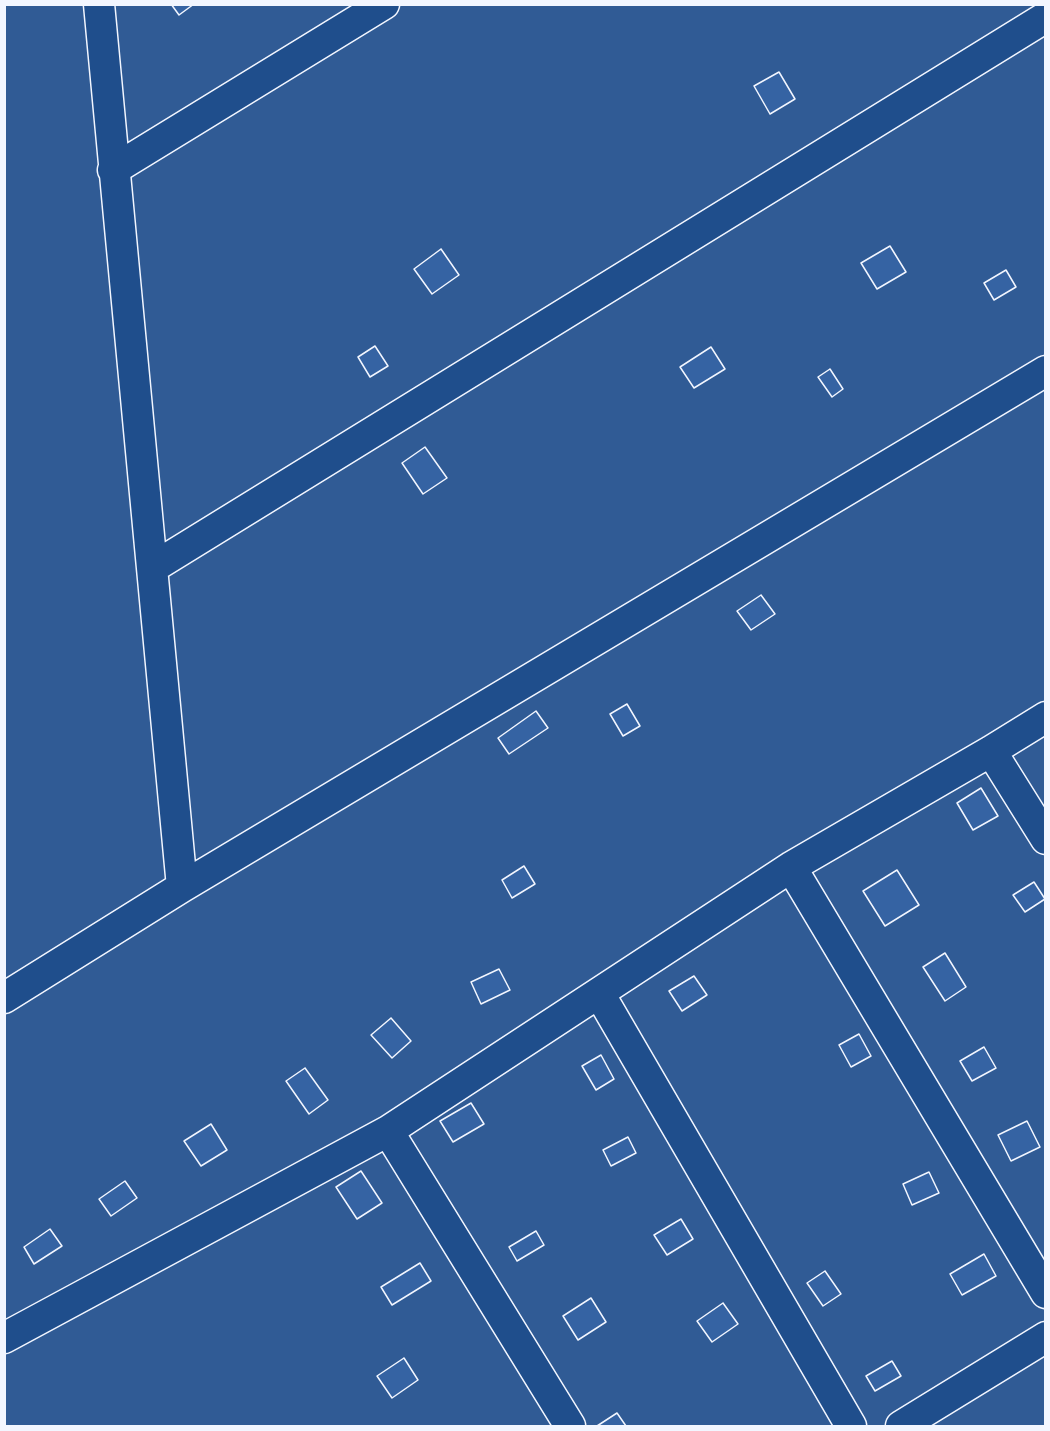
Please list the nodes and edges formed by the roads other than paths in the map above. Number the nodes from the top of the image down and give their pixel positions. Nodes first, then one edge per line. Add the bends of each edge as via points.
1 (99, 4) edge
2 (384, 4) edge
3 (1046, 17) edge
4 (113, 171) junction
5 (1046, 371) edge
6 (152, 568) junction
7 (1046, 717) edge
8 (992, 751) junction
9 (1046, 839) edge
10 (791, 867) junction
11 (182, 887) junction
12 (599, 993) junction
13 (4, 999) edge
14 (388, 1131) junction
15 (1046, 1293) edge
16 (1046, 1337) edge
17 (4, 1338) edge
18 (570, 1426) edge
19 (851, 1426) edge
20 (901, 1426) edge

1 - 4 street
2 - 4 street
3 - 6 street
4 - 6 street
5 - 11 street
6 - 11 street
7 - 8 street
8 - 9 street
8 - 10 street
10 - 12 street
10 - 15 street
11 - 13 street
12 - 14 street
12 - 19 street
14 - 17 street
14 - 18 street
16 - 20 street

